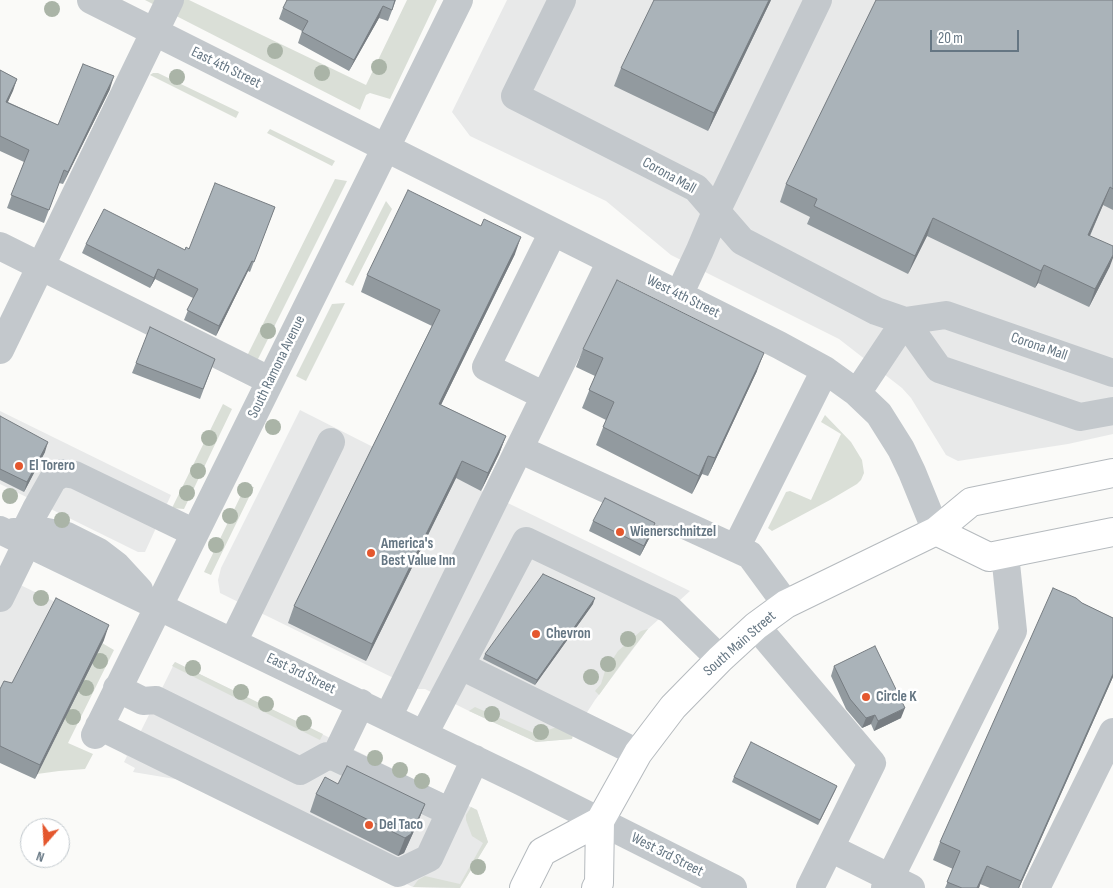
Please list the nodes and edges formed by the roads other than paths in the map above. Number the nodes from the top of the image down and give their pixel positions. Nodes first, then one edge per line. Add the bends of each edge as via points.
1 (92, 0) edge
2 (170, 0) edge
3 (459, 0) edge
4 (562, 0) edge
5 (818, 0) edge
6 (154, 32) junction
7 (362, 135) joint
8 (386, 147) junction
9 (716, 212) junction
10 (553, 232) junction
11 (0, 246) edge
12 (611, 261) junction
13 (41, 266) junction
14 (678, 295) junction
15 (906, 321) junction
16 (0, 350) edge
17 (825, 370) junction
18 (1113, 373) edge
19 (270, 380) junction
20 (857, 392) junction
21 (545, 396) junction
22 (1113, 410) edge
23 (331, 442) dead end
24 (519, 449) junction
25 (1113, 473) edge
26 (936, 531) junction
27 (1113, 532) edge
28 (195, 533) junction
29 (11, 535) edge
30 (736, 548) junction
31 (1005, 554) junction
32 (0, 598) edge
33 (152, 602) junction
34 (786, 604) junction
35 (756, 626) junction
36 (234, 642) junction
37 (720, 659) junction
38 (461, 666) junction
39 (117, 688) junction
40 (361, 703) junction
41 (388, 717) junction
42 (1113, 732) edge
43 (424, 734) junction
44 (638, 753) junction
45 (335, 757) junction
46 (475, 759) junction
47 (450, 812) junction
48 (600, 821) junction
49 (830, 848) junction
50 (895, 885) edge
51 (524, 888) edge
52 (596, 888) edge
53 (733, 888) edge
54 (810, 888) edge
55 (1036, 888) edge

1 - 6 street, East 4th Street
2 - 6 street
3 - 8 street, South Ramona Avenue
4 - 9 street, Corona Mall via 514,96 696,188
5 - 9 street
6 - 7 street, East 4th Street
6 - 13 street
7 - 8 street, West 4th Street
8 - 10 street, West 4th Street
8 - 19 street, South Ramona Avenue
9 - 14 street
9 - 15 street, Corona Mall via 742,241 876,311
10 - 12 street, West 4th Street
10 - 21 street via 486,367
11 - 13 street
12 - 14 street, West 4th Street
12 - 21 street
13 - 16 street
13 - 19 street
14 - 17 street, West 4th Street
15 - 18 street, Corona Mall via 946,316
15 - 20 street
15 - 22 street via 939,369 1080,417
17 - 20 street, West 4th Street
17 - 30 street
19 - 28 street, South Ramona Avenue
20 - 26 street, West 4th Street via 879,414 901,448
21 - 24 street
23 - 36 street
24 - 30 street
24 - 41 street
25 - 26 main road, South Main Street via 971,502
26 - 31 main road via 989,557
26 - 34 main road, South Main Street
27 - 31 main road
28 - 29 street via 63,473 53,479
28 - 33 street, South Ramona Avenue
29 - 32 street
29 - 33 street via 42,531 67,536 99,552 116,565
30 - 34 street via 750,555
31 - 50 street via 1013,631
33 - 36 street, East 3rd Street
33 - 39 street, South Ramona Avenue
34 - 35 main road, South Main Street
35 - 37 main road, South Main Street
35 - 49 street via 872,763
36 - 40 street, East 3rd Street
37 - 38 street via 669,609 526,541
37 - 44 main road, South Main Street via 673,707
38 - 43 street
38 - 44 street
39 - 45 street via 143,701 156,700 300,771 327,756
39 - 47 street, South Ramona Avenue via 97,730 398,873 430,858
40 - 41 street, East 3rd Street
40 - 45 street
41 - 43 street, East 3rd Street
42 - 55 street
43 - 46 street, East 3rd Street
44 - 48 main road, South Main Street
45 - 47 street
46 - 47 street
46 - 48 street, East 3rd Street
48 - 51 main road via 542,852
48 - 52 main road, South Main Street via 599,883
48 - 53 street, West 3rd Street
49 - 50 street
49 - 54 street

